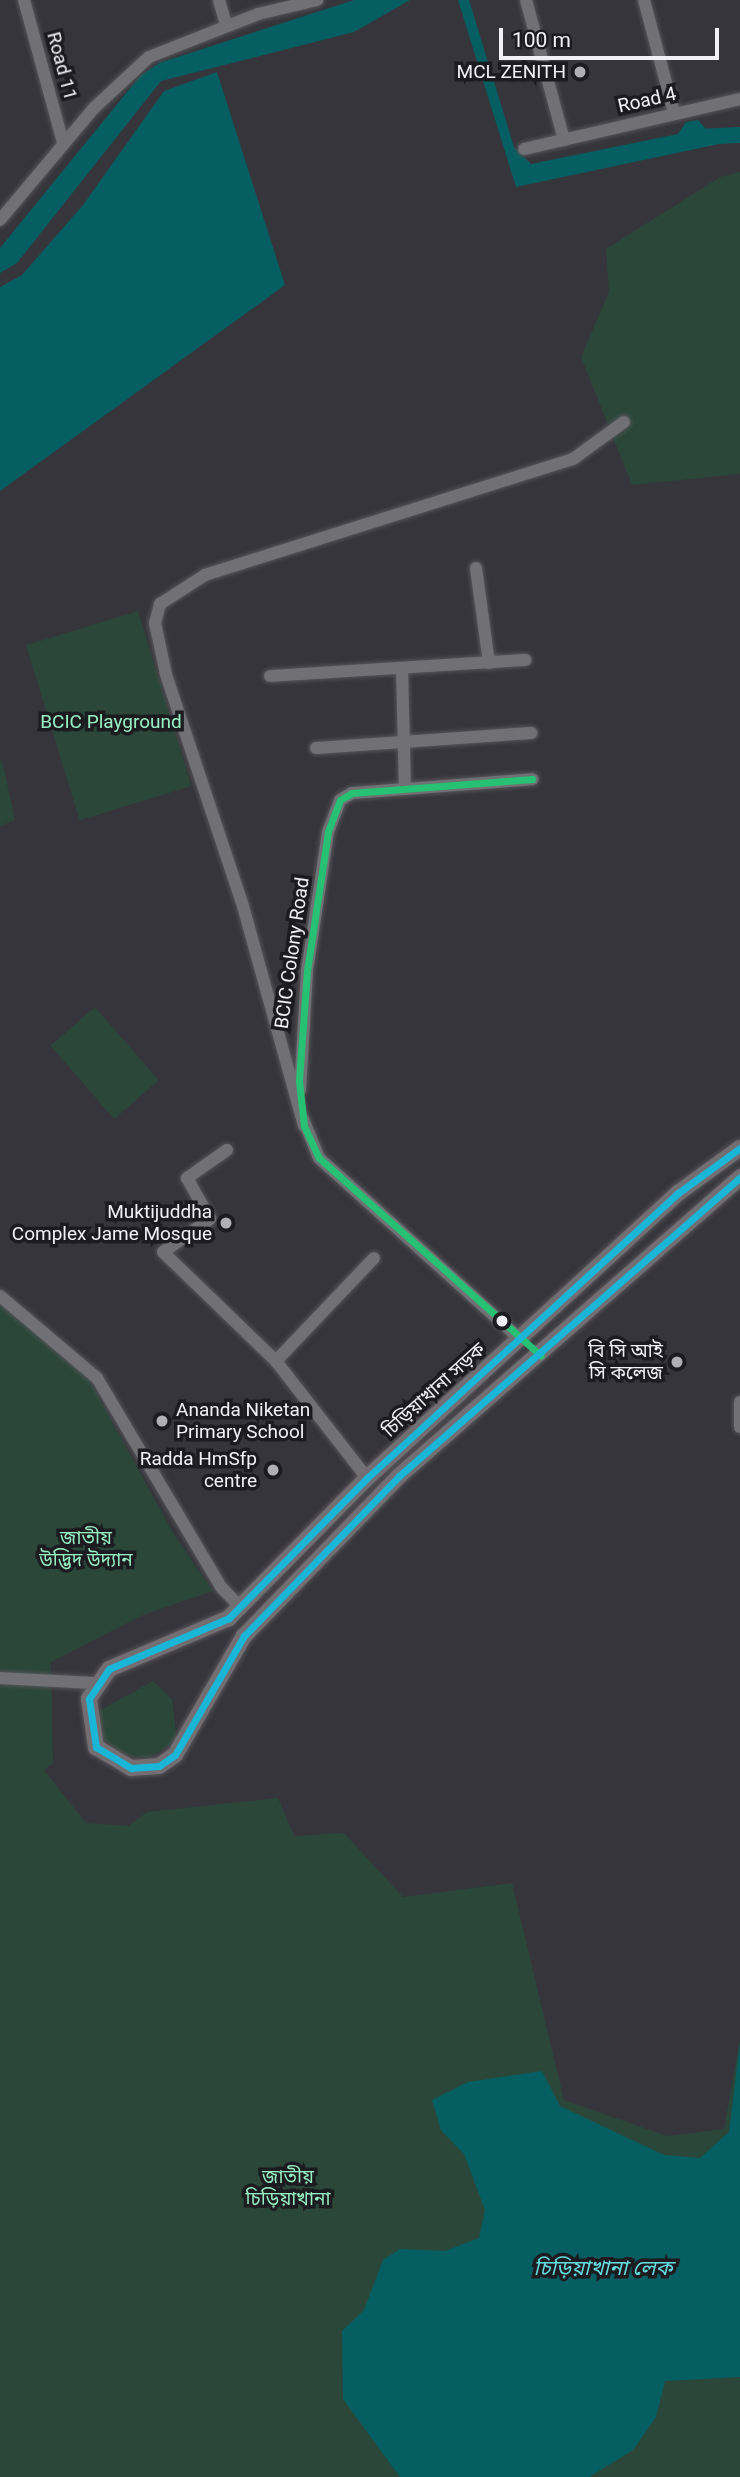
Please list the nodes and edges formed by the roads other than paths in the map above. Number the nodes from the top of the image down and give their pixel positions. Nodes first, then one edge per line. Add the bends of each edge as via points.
1 (24, 0) edge
2 (219, 0) edge
3 (317, 0) edge
4 (526, 0) edge
5 (644, 0) edge
6 (281, 5) edge
7 (226, 25) junction
8 (740, 99) edge
9 (674, 113) junction
10 (564, 140) junction
11 (63, 143) junction
12 (524, 149) dead end
13 (0, 220) edge
14 (624, 422) dead end
15 (476, 568) dead end
16 (526, 660) dead end
17 (489, 663) junction
18 (402, 668) junction
19 (270, 676) dead end
20 (531, 733) dead end
21 (403, 743) junction
22 (316, 748) dead end
23 (532, 779) dead end
24 (405, 789) junction
25 (304, 1126) junction
26 (740, 1148) edge
27 (227, 1150) dead end
28 (740, 1177) edge
29 (374, 1258) dead end
30 (0, 1296) edge
31 (521, 1340) junction
32 (541, 1356) junction
33 (276, 1361) junction
34 (740, 1402) edge
35 (740, 1427) edge
36 (367, 1478) junction
37 (235, 1613) junction
38 (244, 1636) junction
39 (0, 1678) edge
40 (97, 1683) junction

1 - 11 street, Road 11
2 - 7 street
3 - 6 street
4 - 10 street
5 - 9 street
6 - 7 street
7 - 11 street via 149,57
8 - 9 street, Road 4
9 - 10 street, Road 4
10 - 12 street, Road 4
11 - 13 street
14 - 25 street via 573,459 205,575 160,604 155,623 166,674 242,903
15 - 17 street
16 - 17 street
17 - 18 street
18 - 19 street
18 - 21 street
20 - 21 street
21 - 22 street
21 - 24 street
23 - 24 street, BCIC Colony Road
24 - 25 street, BCIC Colony Road via 352,793 332,815 300,1024
25 - 31 street, BCIC Colony Road via 319,1158
26 - 31 main road, চিড়িয়াখানা সড়ক via 678,1193
27 - 33 street via 187,1178 210,1219 163,1252
28 - 32 main road
29 - 33 street
30 - 37 street via 97,1378
31 - 32 main road
31 - 36 main road, চিড়িয়াখানা সড়ক
32 - 38 main road via 399,1476
33 - 36 street
34 - 35 street
36 - 37 main road, চিড়িয়াখানা সড়ক
37 - 38 main road
37 - 40 main road, চিড়িয়াখানা সড়ক via 128,1657
38 - 40 main road via 188,1738 159,1766 131,1768 96,1747 87,1720
39 - 40 street

